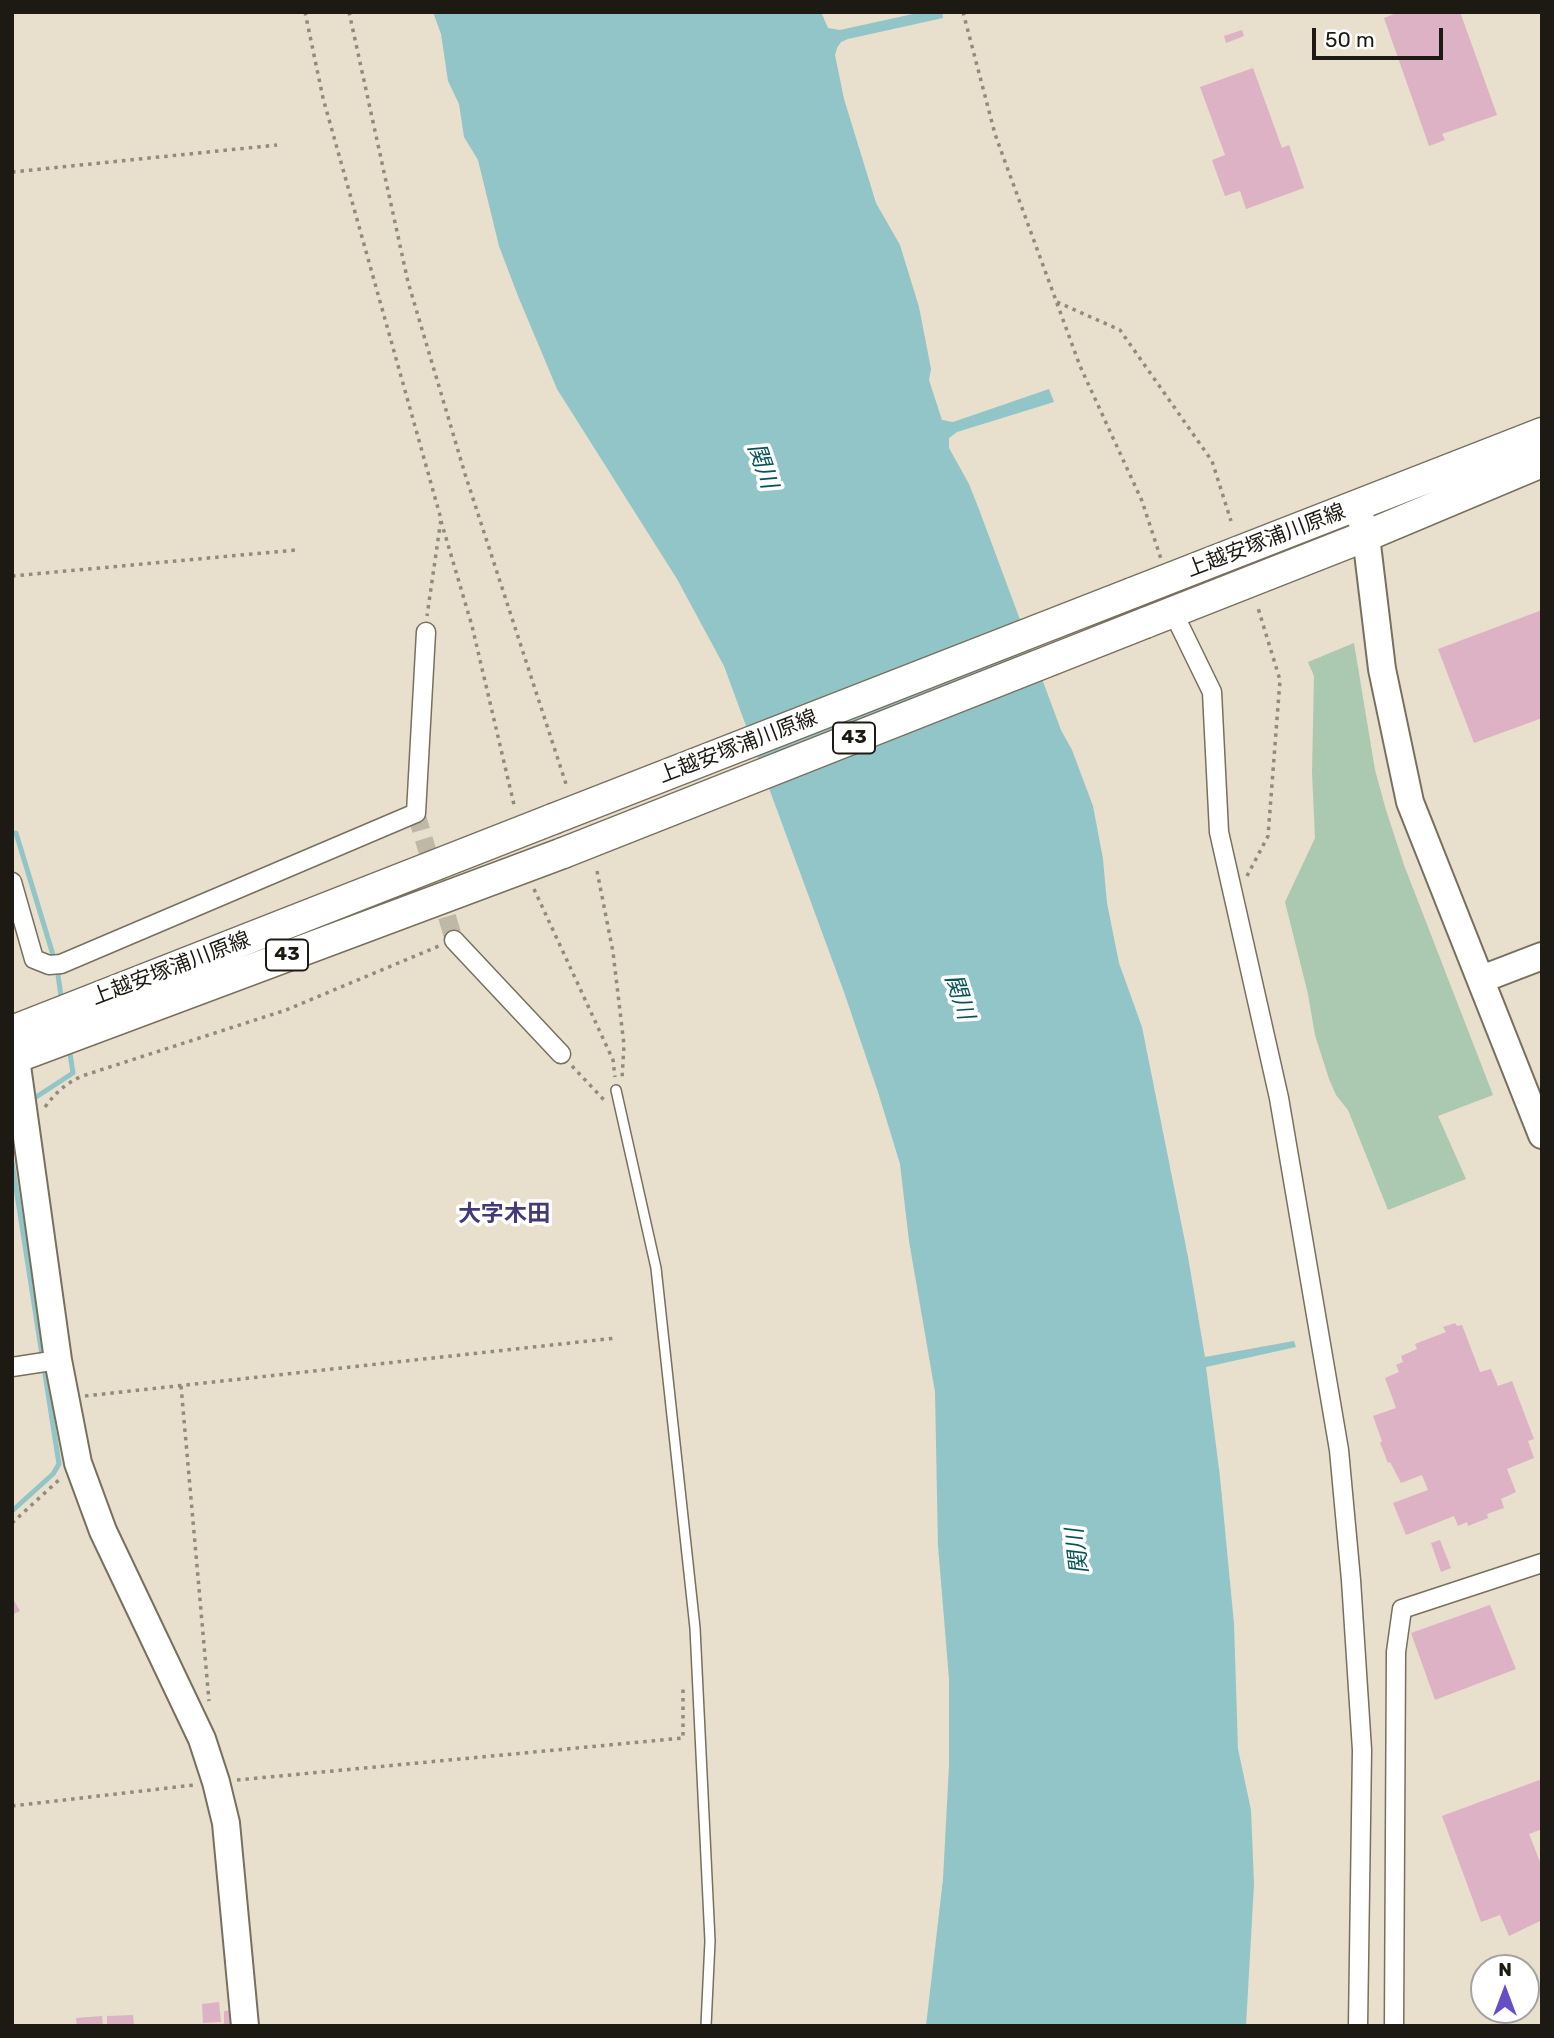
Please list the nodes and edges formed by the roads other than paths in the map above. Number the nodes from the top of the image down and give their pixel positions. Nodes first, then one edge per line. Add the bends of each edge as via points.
1 (1542, 433) edge
2 (1542, 462) edge
3 (1357, 506) junction
4 (1366, 536) junction
5 (1173, 612) junction
6 (426, 632) road end
7 (12, 882) edge
8 (454, 940) tunnel mouth
9 (1542, 956) edge
10 (1482, 979) junction
11 (13, 1045) edge
12 (561, 1054) road end
13 (616, 1090) dead end
14 (1542, 1135) edge
15 (58, 1360) junction
16 (12, 1367) edge
17 (1542, 1563) edge
18 (245, 2026) edge
19 (706, 2026) edge
20 (1358, 2026) edge
21 (1394, 2026) edge

1 - 3 main road, 上越安塚浦川原線 / 43
2 - 4 main road, 上越安塚浦川原線 / 43
3 - 4 street
3 - 11 main road, 上越安塚浦川原線 / 43, bridge via 553,819
4 - 5 main road, 上越安塚浦川原線 / 43
4 - 10 street via 1382,669 1410,802
5 - 11 main road, 上越安塚浦川原線 / 43, bridge via 563,853
5 - 20 street via 1212,692 1219,832 1279,1098 1339,1450 1362,1750
6 - 7 street via 416,813 61,964 34,959
8 - 12 street
9 - 10 street
10 - 14 street
11 - 15 street
13 - 19 lane via 656,1268 695,1628 710,1941
15 - 16 street
15 - 18 street via 78,1463 103,1531 197,1729 216,1782 226,1823
17 - 21 street via 1402,1609 1396,1652

